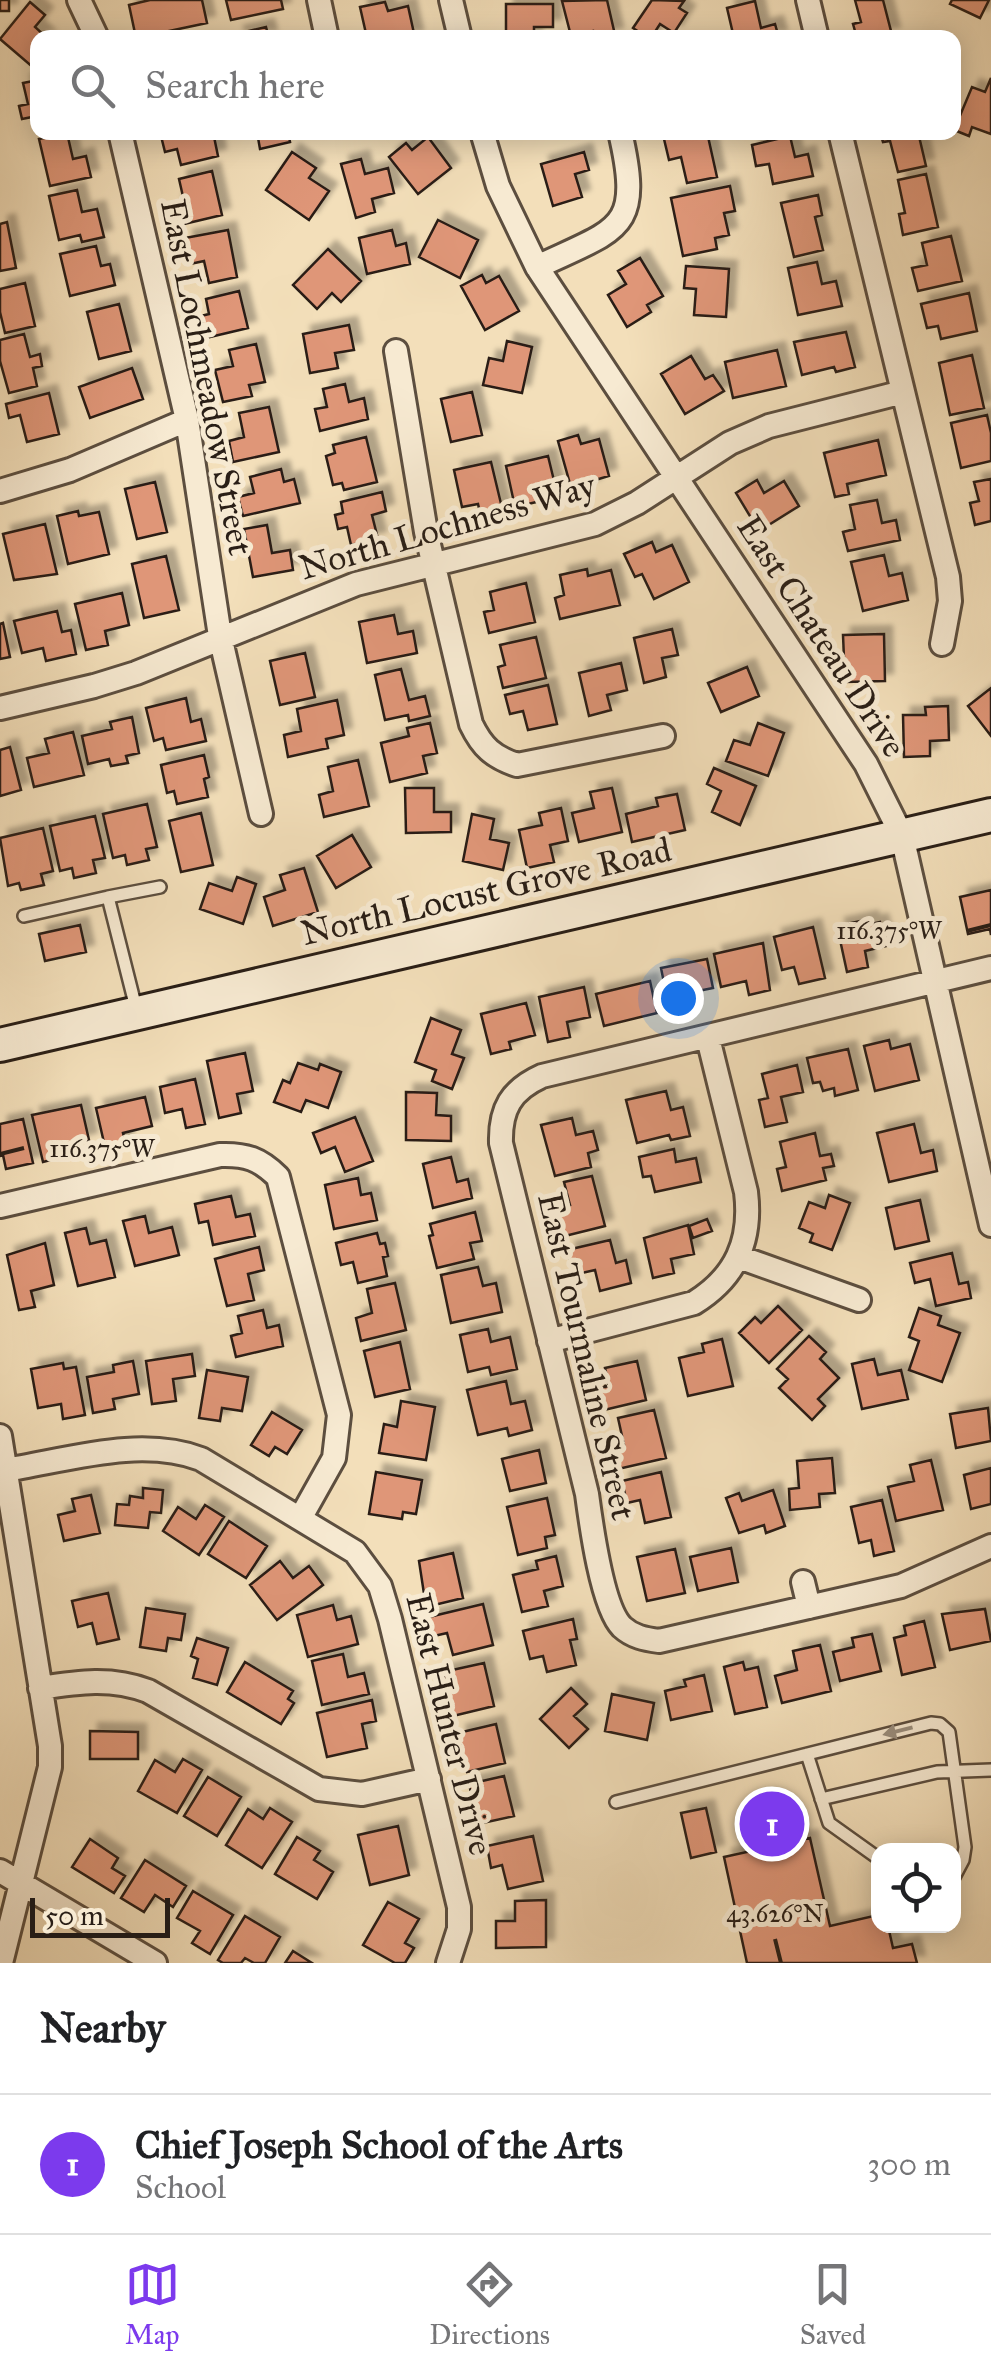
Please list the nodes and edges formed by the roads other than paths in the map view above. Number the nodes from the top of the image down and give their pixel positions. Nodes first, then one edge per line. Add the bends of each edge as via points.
1 (79, 0) edge
2 (319, 0) edge
3 (450, 0) edge
4 (808, 0) edge
5 (93, 30) edge
6 (325, 30) edge
7 (458, 30) edge
8 (816, 30) edge
9 (122, 140) edge
10 (484, 140) edge
11 (622, 140) edge
12 (842, 140) edge
13 (538, 267) junction
14 (396, 351) dead end
15 (903, 392) junction
16 (187, 420) junction
17 (677, 478) junction
18 (0, 491) edge
19 (434, 565) junction
20 (220, 636) junction
21 (942, 644) dead end
22 (0, 708) edge
23 (664, 736) dead end
24 (261, 814) dead end
25 (991, 815) edge
26 (902, 836) junction
27 (160, 887) dead end
28 (108, 898) junction
29 (24, 916) dead end
30 (991, 968) edge
31 (936, 981) junction
32 (137, 1012) junction
33 (708, 1038) junction
34 (0, 1044) edge
35 (0, 1206) edge
36 (991, 1225) edge
37 (739, 1257) junction
38 (859, 1300) dead end
39 (550, 1341) junction
40 (0, 1436) edge
41 (5, 1470) junction
42 (301, 1518) junction
43 (991, 1546) edge
44 (11, 1577) edge
45 (803, 1582) dead end
46 (809, 1607) junction
47 (40, 1688) junction
48 (808, 1754) junction
49 (955, 1770) junction
50 (991, 1770) edge
51 (429, 1779) junction
52 (821, 1799) junction
53 (616, 1802) dead end
54 (871, 1853) edge
55 (961, 1865) edge
56 (10, 1877) edge
57 (2, 1963) edge
58 (155, 1963) edge
59 (448, 1963) edge

1 - 5 street
2 - 6 street
3 - 7 street
4 - 8 street
9 - 16 street, East Lochmeadow Street
10 - 13 street, East Chateau Drive via 498,186
11 - 13 street via 630,174 622,218 606,234
12 - 15 street
13 - 17 street, East Chateau Drive
14 - 19 street
15 - 17 street, North Lochness Way via 770,426
15 - 21 street via 948,577
16 - 18 street via 70,470
16 - 20 street, East Lochmeadow Street
17 - 19 street, North Lochness Way via 595,524
17 - 26 street, East Chateau Drive via 872,773
19 - 20 street, North Lochness Way via 356,584
19 - 23 street via 471,724 497,758 517,766
20 - 22 street, North Lochness Way via 94,686
20 - 24 street, East Lochmeadow Street
25 - 26 main road, North Locust Grove Road
26 - 31 street, East Chateau Drive
26 - 32 main road, North Locust Grove Road
27 - 28 lane
28 - 29 lane
28 - 32 lane
30 - 31 street
31 - 33 street
31 - 36 street, East Chateau Drive
32 - 34 main road, North Locust Grove Road
33 - 37 street via 746,1192 749,1215
33 - 39 street, East Tourmaline Street via 542,1076 508,1101 501,1143
35 - 42 street via 220,1154 263,1162 278,1177 339,1415 334,1458
37 - 38 street
37 - 39 street via 728,1276 694,1303
39 - 46 street, East Tourmaline Street via 610,1606 620,1625 638,1638 659,1640
40 - 41 street
41 - 42 street, East Hunter Drive via 137,1449 181,1451
41 - 44 street
42 - 51 street, East Hunter Drive via 355,1552 380,1586
43 - 46 street via 901,1586
44 - 47 street
45 - 46 street
47 - 51 street via 127,1683 319,1789 362,1794
47 - 56 street via 50,1768
49 -> 48 lane via 949,1732 932,1723
48 - 52 lane
48 - 53 lane
49 - 50 lane
49 - 52 lane
49 - 55 lane via 965,1847
51 - 59 street, East Hunter Drive via 459,1907
52 - 54 lane via 829,1823
56 - 57 street
56 - 58 street

